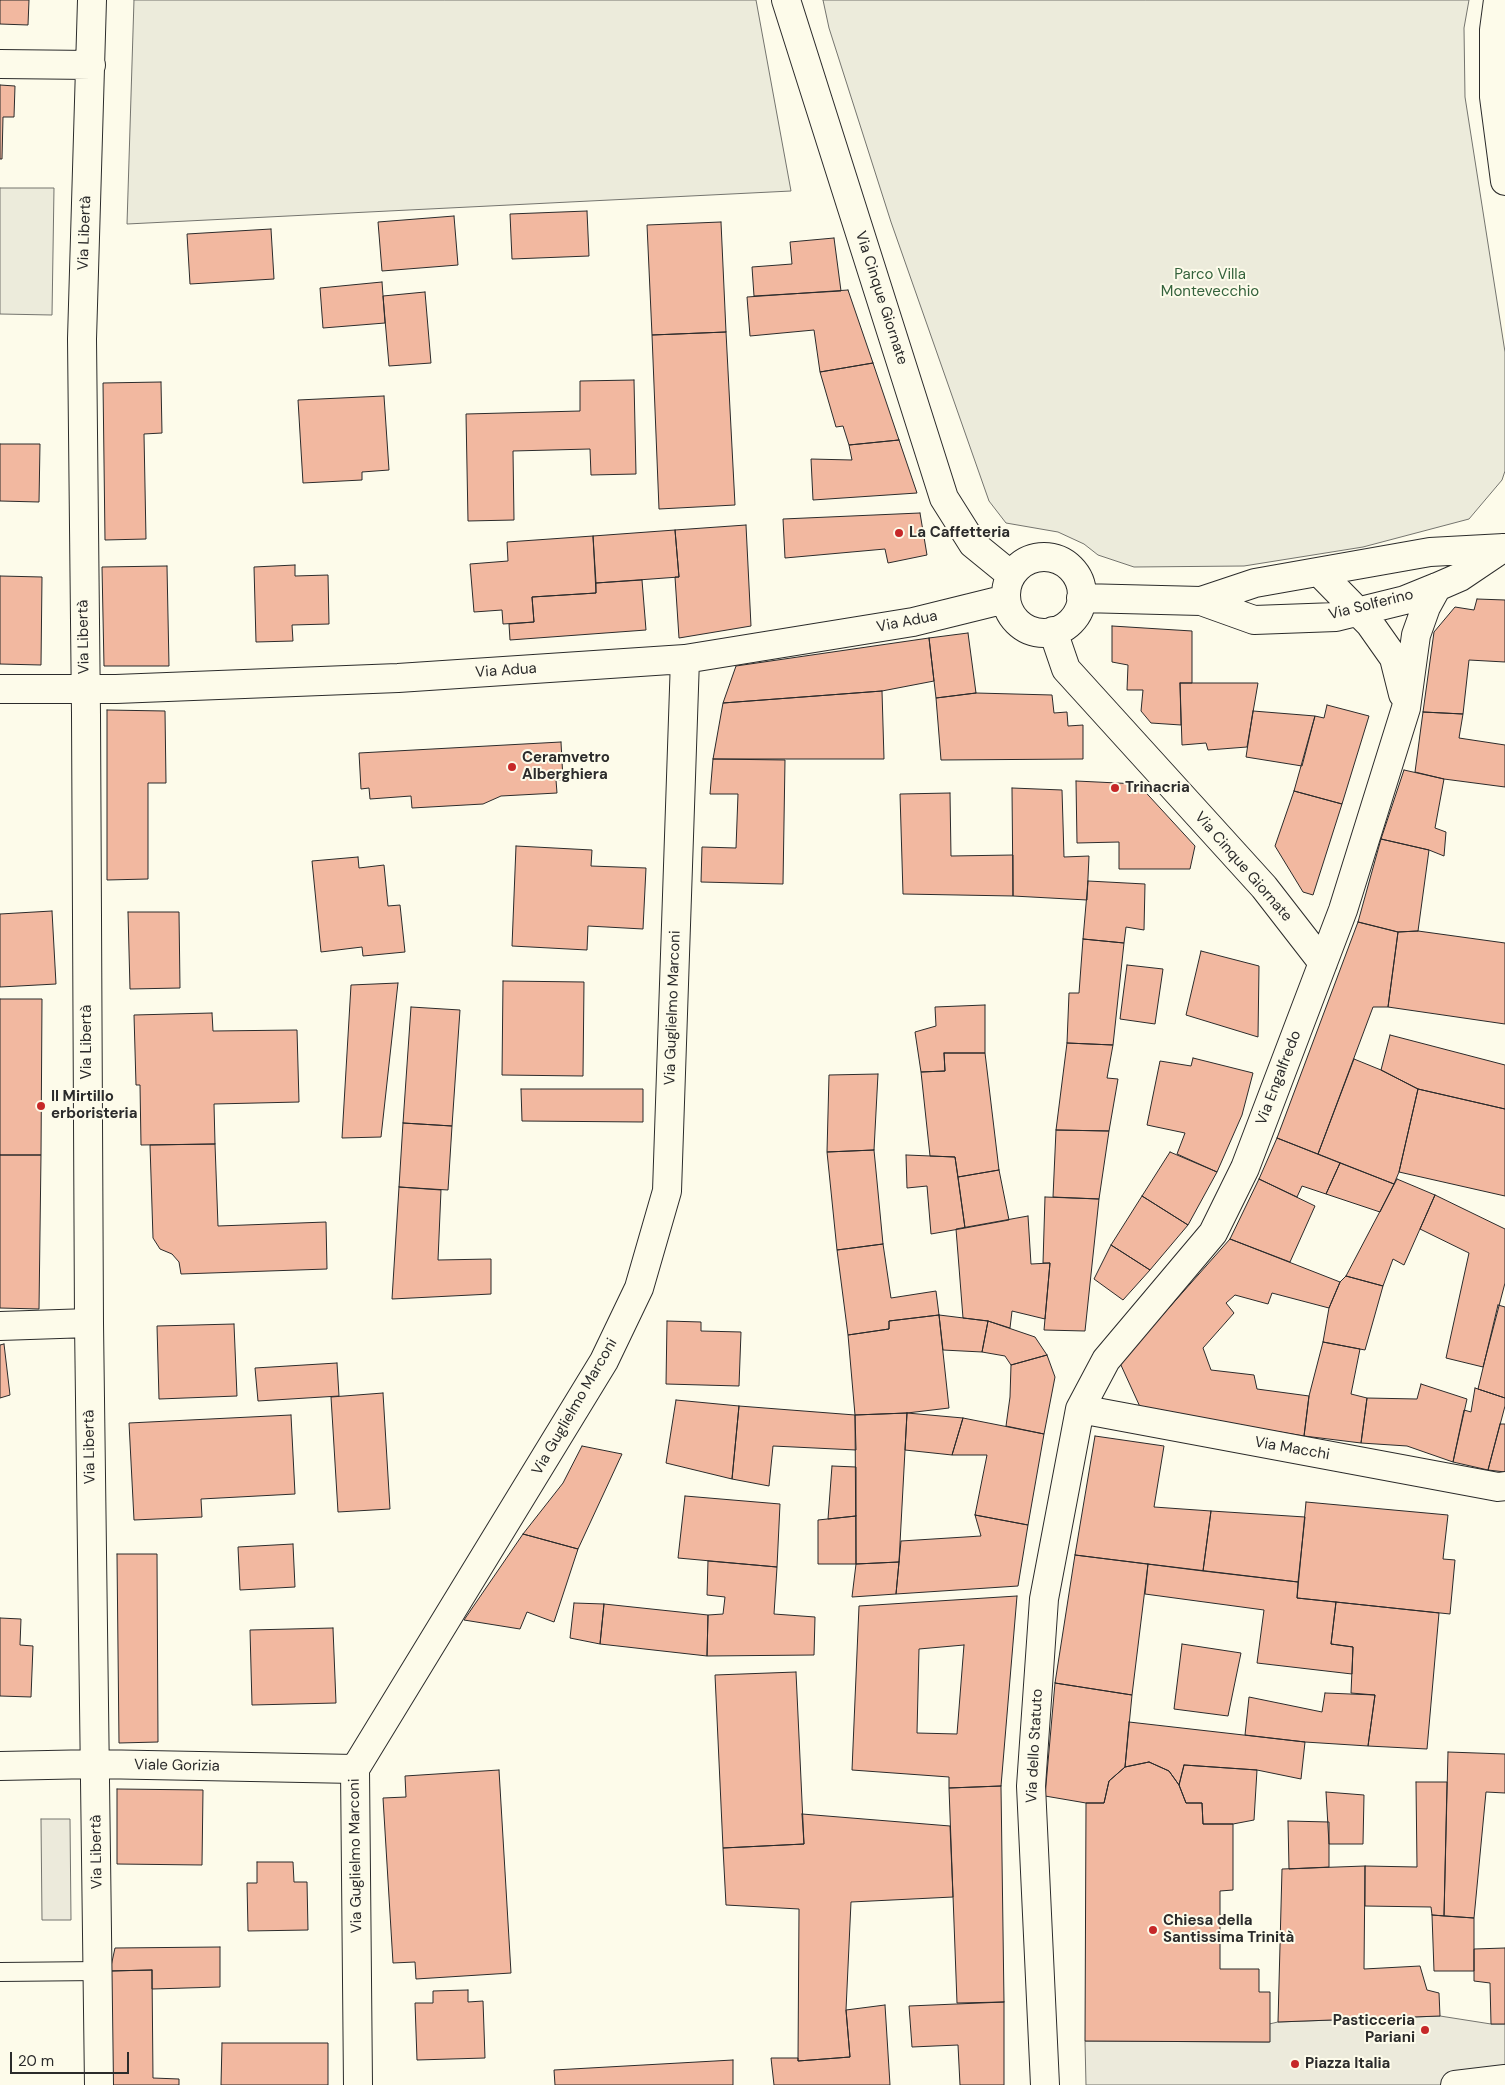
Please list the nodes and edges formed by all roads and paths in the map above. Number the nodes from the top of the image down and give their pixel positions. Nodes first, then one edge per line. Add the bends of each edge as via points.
1 (92, 0) edge
2 (786, 0) edge
3 (1498, 0) edge
4 (0, 64) edge
5 (91, 66) junction
6 (1505, 182) edge
7 (1504, 547) edge
8 (1319, 572) junction
9 (1008, 587) junction
10 (1437, 587) junction
11 (1082, 598) junction
12 (1201, 601) junction
13 (1358, 611) junction
14 (1053, 632) junction
15 (685, 659) junction
16 (0, 689) edge
17 (85, 689) junction
18 (1406, 708) junction
19 (1323, 963) junction
20 (88, 1323) junction
21 (0, 1326) edge
22 (1080, 1409) junction
23 (1505, 1486) edge
24 (95, 1764) junction
25 (0, 1766) edge
26 (355, 1769) junction
27 (98, 1971) junction
28 (0, 1972) edge
29 (1505, 2079) edge
30 (99, 2085) edge
31 (358, 2085) edge
32 (1045, 2085) edge
33 (1456, 2085) edge

1 - 5 street, Via Libertà
2 - 9 street, Via Cinque Giornate via 944,498 973,544
3 - 6 street via 1494,30 1494,97
4 - 5 street
5 - 17 street, Via Libertà via 82,339
7 - 8 street, Via Solferino via 1430,552
7 - 10 street, Via Solferino via 1460,577
8 - 12 street, Via Solferino via 1255,583
8 - 13 street
9 - 11 street via 1023,563 1039,557 1055,558 1070,567 1079,582
9 - 14 street via 1011,614 1022,626 1036,632
9 - 15 street, Via Adua via 913,622
10 - 13 street, Via Solferino via 1405,600
10 - 18 street, Via Engalfredo via 1416,635
11 - 12 street, Via Solferino
11 - 14 street via 1073,620
12 - 13 street, Via Solferino via 1254,620 1336,617
13 - 18 street via 1394,658
14 - 19 street, Via Cinque Giornate via 1066,669 1264,887
15 - 17 street, Via Adua via 398,678
15 - 26 street, Via Guglielmo Marconi via 667,1191 642,1280 604,1362
16 - 17 street, Via Adua
17 - 20 street, Via Libertà
18 - 19 street, Via Engalfredo via 1343,910
19 - 22 street, Via Engalfredo via 1245,1168 1213,1233 1106,1360
20 - 21 street
20 - 24 street, Via Libertà
22 - 23 street, Via Macchi
22 - 32 street, Via dello Statuto via 1044,1599 1031,1786
24 - 25 street, Viale Gorizia
24 - 26 street, Viale Gorizia
24 - 27 street, Via Libertà
26 - 31 street, Via Guglielmo Marconi
27 - 28 lane
27 - 30 street, Via Libertà
29 - 33 street

